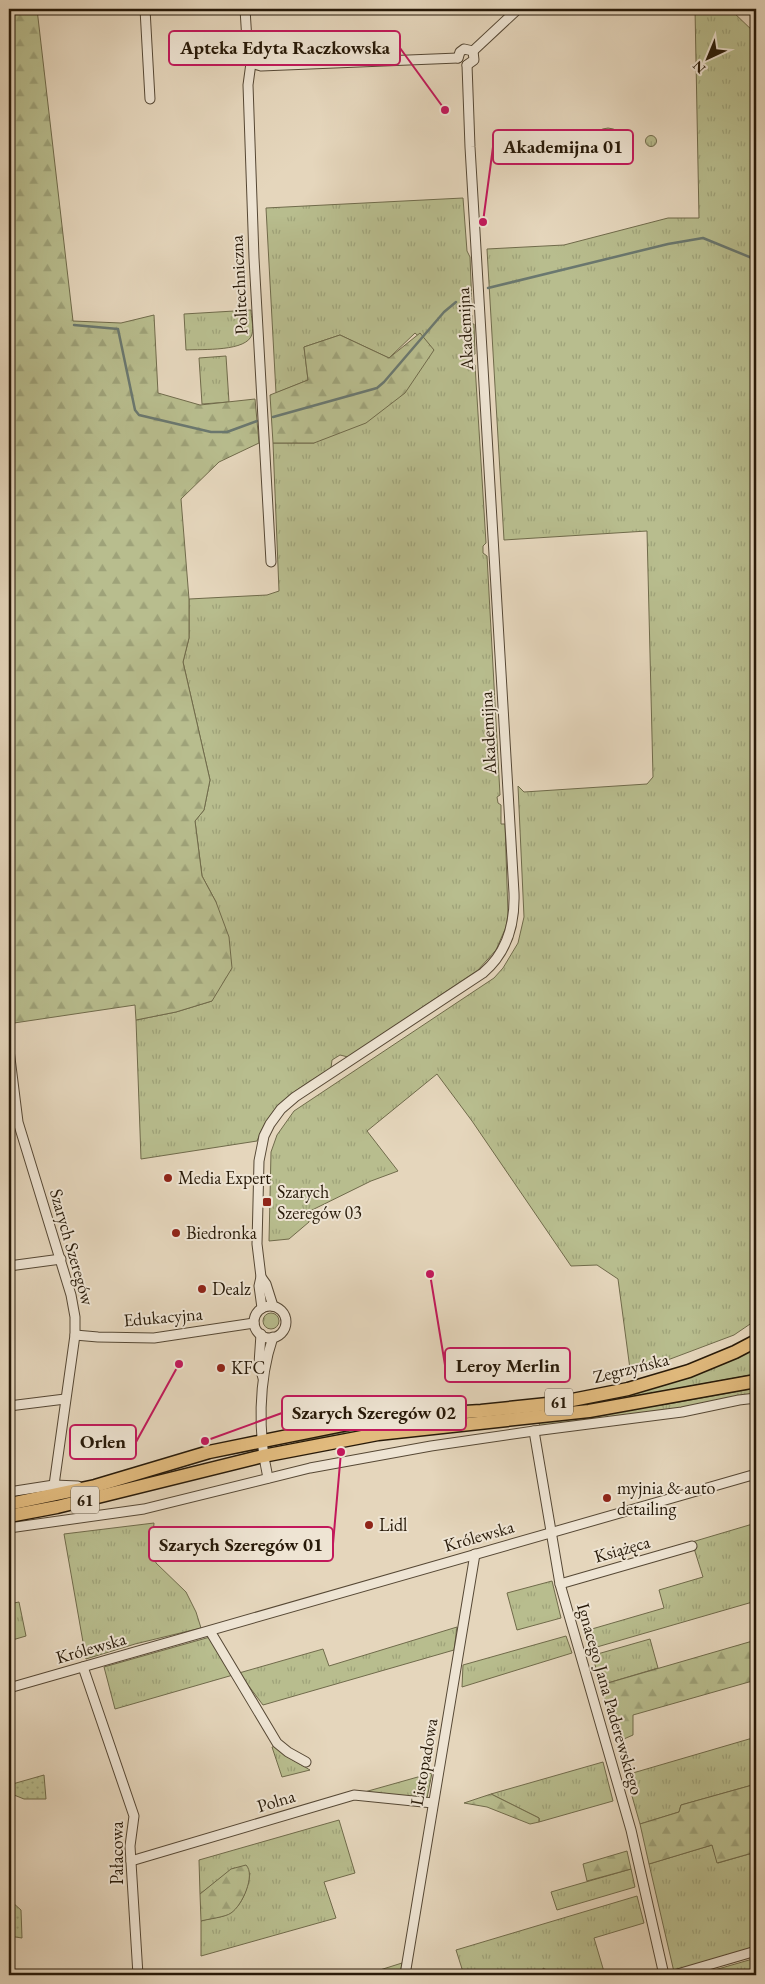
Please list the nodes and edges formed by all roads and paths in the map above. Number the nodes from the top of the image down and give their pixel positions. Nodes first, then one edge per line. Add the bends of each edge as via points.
1 (145, 9) edge
2 (245, 9) edge
3 (518, 9) edge
4 (473, 51) junction
5 (458, 58) junction
6 (251, 63) junction
7 (468, 65) junction
8 (150, 99) dead end
9 (271, 562) dead end
10 (9, 1050) edge
11 (14, 1123) edge
12 (61, 1259) junction
13 (9, 1266) edge
14 (261, 1277) junction
15 (273, 1306) junction
16 (262, 1308) junction
17 (254, 1323) junction
18 (261, 1334) junction
19 (75, 1335) junction
20 (273, 1337) junction
21 (756, 1341) edge
22 (264, 1378) junction
23 (756, 1380) edge
24 (65, 1398) junction
25 (756, 1398) edge
26 (9, 1406) edge
27 (534, 1430) junction
28 (262, 1440) junction
29 (263, 1456) junction
30 (756, 1474) edge
31 (268, 1478) junction
32 (54, 1485) junction
33 (95, 1486) junction
34 (9, 1492) edge
35 (9, 1504) edge
36 (9, 1516) edge
37 (9, 1528) edge
38 (550, 1532) junction
39 (692, 1546) dead end
40 (475, 1554) junction
41 (560, 1584) junction
42 (210, 1631) junction
43 (83, 1667) junction
44 (9, 1688) edge
45 (306, 1762) dead end
46 (433, 1803) junction
47 (131, 1861) junction
48 (756, 1951) edge
49 (138, 1975) edge
50 (405, 1975) edge
51 (664, 1975) edge
52 (674, 1975) edge

1 - 8 street
2 - 6 street, Politechniczna
3 - 4 street
4 - 5 street via 464,49
4 - 7 street via 474,60
5 - 6 street via 261,66
5 - 7 street via 461,64
6 - 9 street, Politechniczna via 248,85 254,258
7 - 14 street, Akademijna via 514,893 513,922 504,948 484,973 295,1097 276,1116 264,1136 258,1176 257,1244
10 - 11 street, Szarych Szeregów
11 - 12 street, Szarych Szeregów
12 - 13 street
12 - 19 street, Szarych Szeregów via 75,1313
14 - 15 street, Akademijna
14 - 16 street, Akademijna
15 - 16 street
15 - 20 street via 283,1312 286,1323 282,1333
16 - 17 street
17 - 18 street
17 - 19 street, Edukacyjna via 154,1338
18 - 20 street
18 - 22 street via 259,1364
19 - 24 street, Szarych Szeregów
20 - 22 street
21 - 28 main road, Zegrzyńska / 61 via 689,1371 628,1389 557,1403 382,1417
22 - 28 street
23 - 29 main road, Zegrzyńska / 61 via 589,1410 378,1434
24 - 26 street
24 - 32 street, Szarych Szeregów
25 - 27 street via 682,1412
27 - 31 street via 341,1462
27 - 38 street, Ignacego Jana Paderewskiego
28 - 29 street
28 - 33 main road, Zegrzyńska / 61 via 209,1452
29 - 31 street
29 - 36 main road, Zegrzyńska / 61
30 - 38 street, Królewska
31 - 37 street via 144,1510
32 - 33 street
32 - 34 street
33 - 35 main road, Zegrzyńska / 61
38 - 40 street, Królewska
38 - 41 street, Ignacego Jana Paderewskiego
39 - 41 street, Książęca
40 - 42 street, Królewska
40 - 46 street, Listopadowa
41 - 51 street, Ignacego Jana Paderewskiego via 631,1830
42 - 43 street, Królewska
42 - 45 street via 277,1743
43 - 44 street, Królewska
43 - 47 street, Pałacowa via 134,1816
46 - 47 street, Polna via 354,1795
46 - 50 street, Listopadowa
47 - 49 street, Pałacowa
48 - 52 street

